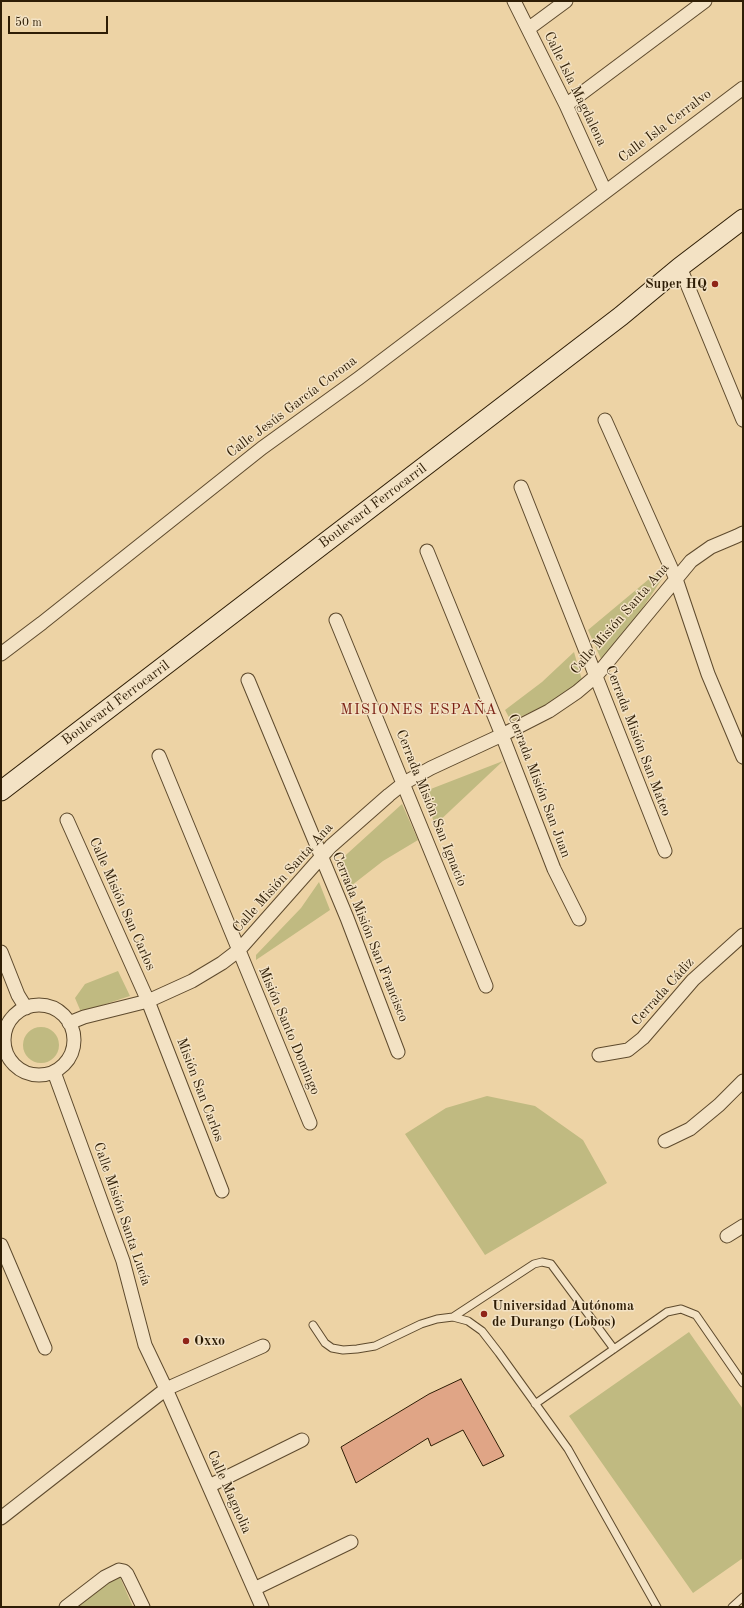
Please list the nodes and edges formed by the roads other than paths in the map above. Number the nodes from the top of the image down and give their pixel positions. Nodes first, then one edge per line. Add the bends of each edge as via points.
1 (514, 1) edge
2 (566, 1) edge
3 (705, 1) edge
4 (528, 29) junction
5 (743, 88) edge
6 (566, 105) junction
7 (606, 191) junction
8 (743, 219) edge
9 (680, 267) junction
10 (606, 420) dead end
11 (743, 420) edge
12 (520, 487) dead end
13 (743, 532) edge
14 (427, 551) dead end
15 (676, 579) junction
16 (336, 620) dead end
17 (1, 654) edge
18 (596, 676) junction
19 (248, 680) dead end
20 (502, 735) junction
21 (160, 756) dead end
22 (743, 758) edge
23 (404, 783) junction
24 (1, 791) edge
25 (67, 820) dead end
26 (664, 851) dead end
27 (321, 857) junction
28 (579, 919) dead end
29 (741, 941) edge
30 (238, 950) junction
31 (1, 952) edge
32 (486, 986) dead end
33 (148, 1001) junction
34 (26, 1008) junction
35 (69, 1023) junction
36 (398, 1052) dead end
37 (599, 1055) dead end
38 (4, 1057) edge
39 (54, 1072) junction
40 (743, 1081) edge
41 (310, 1123) dead end
42 (665, 1142) dead end
43 (222, 1191) dead end
44 (743, 1226) edge
45 (728, 1236) dead end
46 (1, 1245) edge
47 (453, 1317) junction
48 (313, 1325) dead end
49 (263, 1346) dead end
50 (45, 1348) dead end
51 (614, 1349) junction
52 (743, 1383) edge
53 (166, 1390) junction
54 (535, 1404) junction
55 (302, 1440) dead end
56 (209, 1486) junction
57 (1, 1518) edge
58 (351, 1542) dead end
59 (254, 1589) junction
60 (743, 1597) edge
61 (66, 1607) edge
62 (143, 1607) edge
63 (262, 1607) edge
64 (657, 1607) edge
65 (732, 1607) edge

1 - 4 street, Calle Isla Magdalena
2 - 4 street
3 - 6 street
4 - 6 street, Calle Isla Magdalena
5 - 7 street, Calle Isla Cerralvo
6 - 7 street, Calle Isla Magdalena
7 - 17 street, Calle Jesús García Corona via 262,448
8 - 9 main road, Boulevard Ferrocarril
9 - 11 street
9 - 24 main road, Boulevard Ferrocarril via 615,321
10 - 15 street
12 - 18 street, Cerrada Misión San Mateo
13 - 15 street, Calle Misión Santa Ana via 711,547 691,561
14 - 20 street, Cerrada Misión San Juan
15 - 18 street, Calle Misión Santa Ana
15 - 22 street via 708,674
16 - 23 street, Cerrada Misión San Ignacio
18 - 20 street, Calle Misión Santa Ana via 549,711
18 - 26 street, Cerrada Misión San Mateo
19 - 27 street, Cerrada Misión San Francisco
20 - 23 street, Calle Misión Santa Ana
20 - 28 street, Cerrada Misión San Juan via 554,869
21 - 30 street, Misión Santo Domingo
23 - 27 street, Calle Misión Santa Ana
23 - 32 street, Cerrada Misión San Ignacio
25 - 33 street, Calle Misión San Carlos
27 - 30 street, Calle Misión Santa Ana
27 - 36 street, Cerrada Misión San Francisco
29 - 37 street, Cerrada Cádiz via 693,980 643,1038 628,1050
30 - 33 street, Calle Misión Santa Ana via 192,981
30 - 41 street, Misión Santo Domingo
31 - 34 street via 18,995
33 - 35 street, Calle Misión Santa Ana
33 - 43 street, Misión San Carlos
34 - 35 street via 37,1005 50,1007
34 - 38 street via 15,1014 8,1023 4,1035
35 - 39 street via 73,1033 73,1047 68,1058
38 - 39 street via 29,1074
39 - 53 street, Calle Misión Santa Lucía via 123,1261 145,1345
40 - 42 street via 690,1129
44 - 45 street
46 - 50 street
47 - 48 lane via 422,1324 375,1346 343,1350 332,1348 325,1343
47 - 51 lane via 534,1264 542,1262 551,1264
47 - 54 lane via 468,1321 482,1331
49 - 53 street
51 - 52 lane via 667,1312 681,1309 696,1315
51 - 54 lane
53 - 56 street, Calle Magnolia
53 - 57 street
54 - 64 lane via 568,1449
55 - 56 street
56 - 59 street, Calle Magnolia
58 - 59 street
59 - 63 street, Calle Magnolia
60 - 65 lane
61 - 62 street via 105,1577 119,1570 124,1570 127,1574

